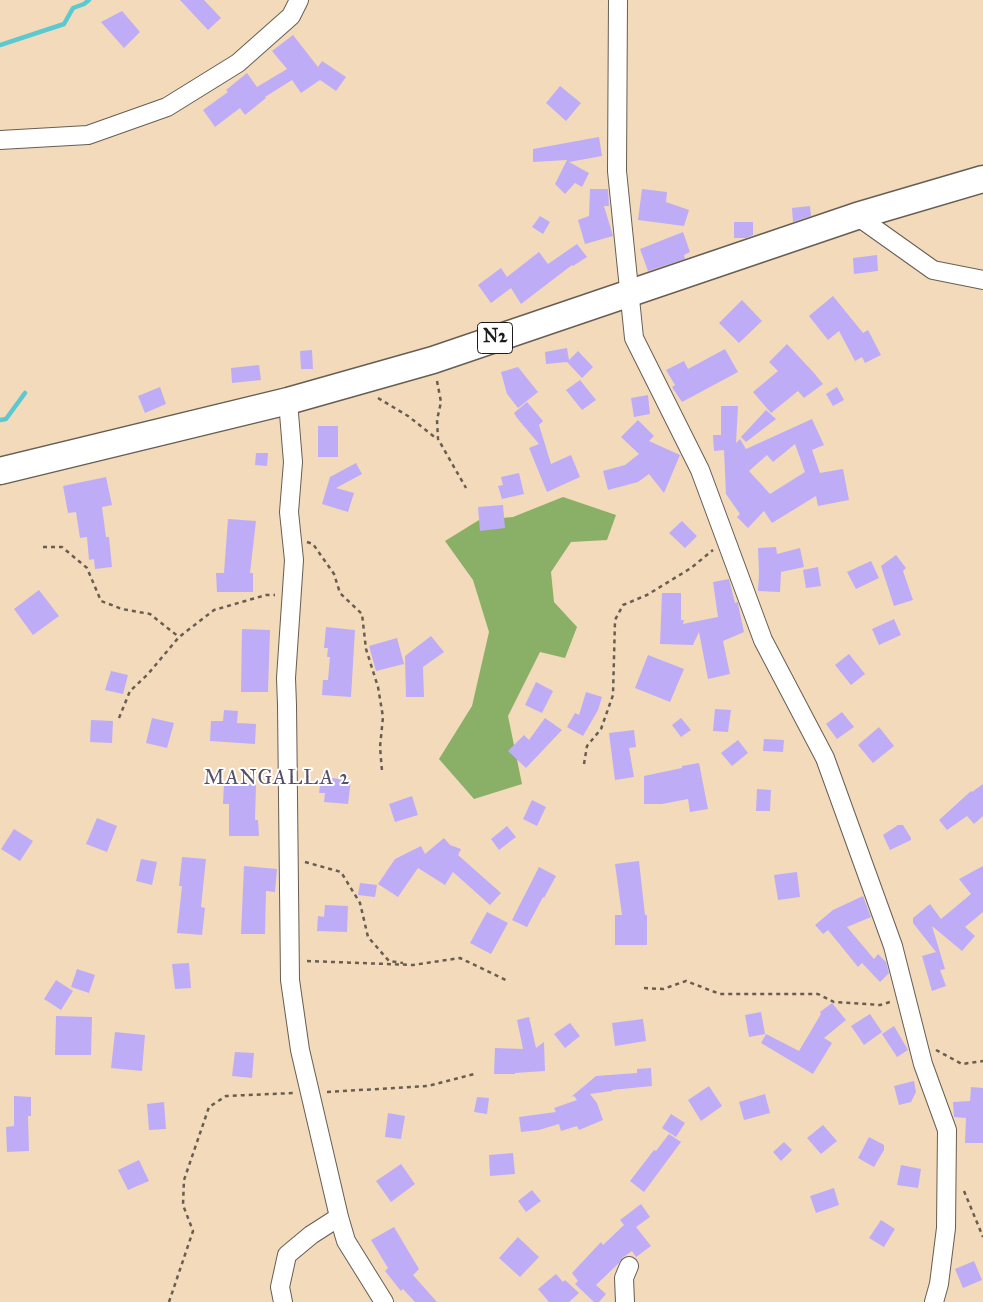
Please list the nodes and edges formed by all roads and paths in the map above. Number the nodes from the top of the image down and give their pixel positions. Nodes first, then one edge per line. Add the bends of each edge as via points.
1 (300, 0) edge
2 (618, 0) edge
3 (0, 140) edge
4 (983, 179) edge
5 (857, 216) junction
6 (983, 280) edge
7 (629, 293) junction
8 (433, 360) junction
9 (353, 382) junction
10 (288, 401) junction
11 (438, 439) junction
12 (0, 471) edge
13 (466, 488) dead end
14 (291, 538) junction
15 (726, 539) junction
16 (43, 547) dead end
17 (291, 596) junction
18 (179, 637) junction
19 (119, 718) dead end
20 (584, 764) dead end
21 (382, 771) dead end
22 (289, 858) junction
23 (290, 961) junction
24 (413, 965) junction
25 (508, 981) dead end
26 (644, 988) dead end
27 (906, 997) junction
28 (917, 1041) junction
29 (983, 1060) edge
30 (474, 1074) dead end
31 (310, 1092) junction
32 (946, 1171) junction
33 (339, 1217) junction
34 (983, 1237) edge
35 (629, 1266) dead end
36 (168, 1302) edge
37 (283, 1302) edge
38 (384, 1302) edge
39 (624, 1302) edge
40 (934, 1302) edge

1 - 3 street via 291,16 238,63 167,107 88,134
2 - 7 street via 617,171
4 - 5 highway, N2
5 - 6 street via 933,270
5 - 7 highway, N2
7 - 8 highway, N2
7 - 15 street via 634,338 700,470
8 - 9 highway, N2
8 - 11 path via 441,402 437,420
9 - 10 highway, N2
9 - 11 path
10 - 12 highway, N2
10 - 14 street via 293,462 289,512
11 - 13 path
14 - 17 street via 294,560
14 - 21 path via 313,544 334,574 340,593 362,614 366,649 383,717
15 - 20 path via 692,568 647,595 623,605 615,620 613,695 601,729 587,746
15 - 27 street via 763,640 825,758 893,946
16 - 18 path via 62,547 87,568 101,601 150,614
17 - 18 path via 266,595 214,610
17 - 22 street via 286,678
18 - 19 path via 130,690
22 - 23 street
22 - 24 path via 341,872 360,904 368,937 388,960
23 - 24 path
23 - 31 street via 300,1050
24 - 25 path via 460,958
26 - 27 path via 663,989 686,980 720,994 818,994 834,1002 880,1005
27 - 28 street
28 - 29 path via 962,1064
28 - 32 street via 947,1130
30 - 31 path via 428,1086
31 - 33 street
31 - 36 path via 226,1096 209,1107 184,1180 183,1205 192,1231
32 - 34 path via 963,1188
32 - 40 street via 946,1228 940,1284
33 - 37 street via 287,1255 280,1286
33 - 38 street via 346,1241
35 - 39 street via 624,1278

